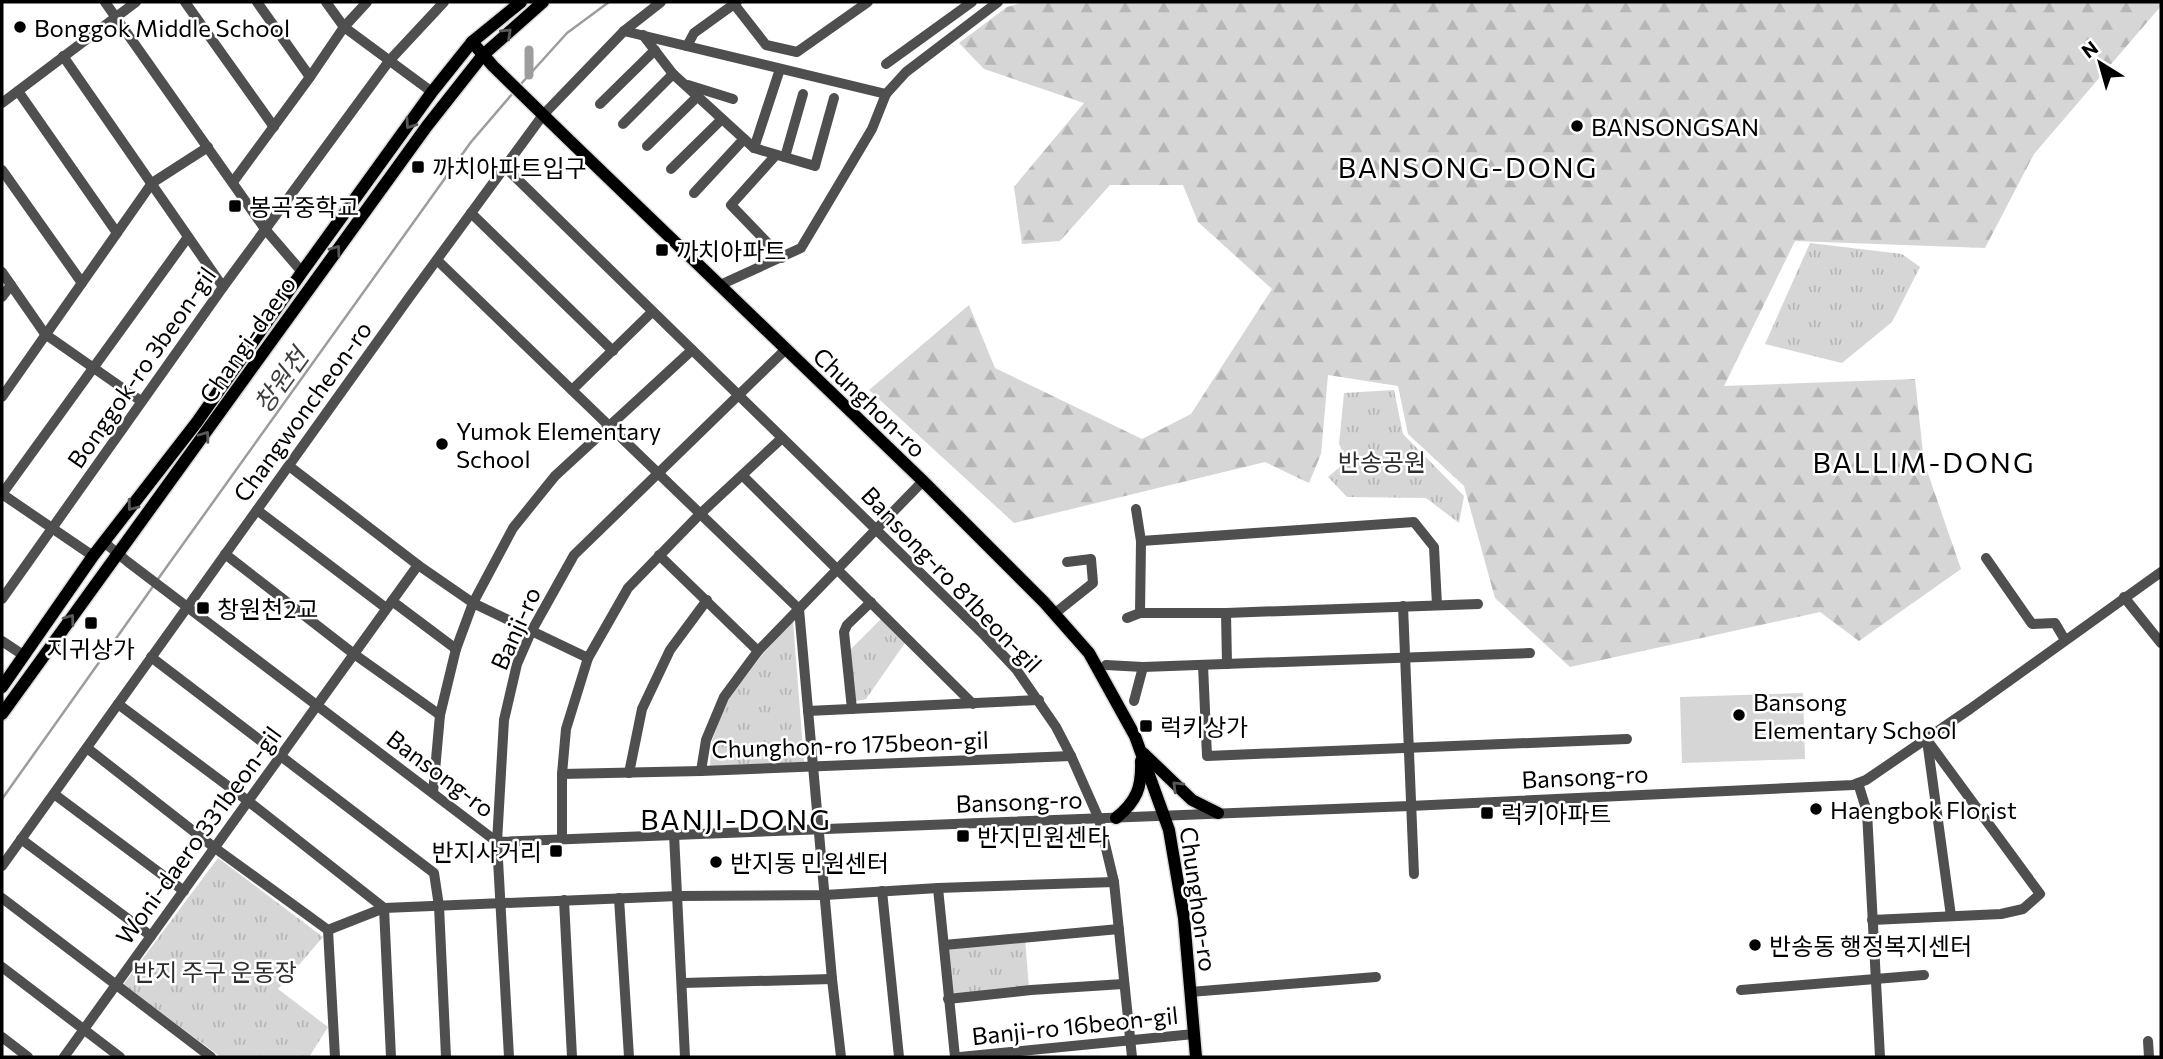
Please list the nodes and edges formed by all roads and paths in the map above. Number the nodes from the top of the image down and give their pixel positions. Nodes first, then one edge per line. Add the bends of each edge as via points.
1 (105, 2) edge
2 (136, 2) edge
3 (185, 2) edge
4 (257, 2) edge
5 (326, 2) edge
6 (367, 2) edge
7 (444, 2) edge
8 (543, 2) edge
9 (661, 2) edge
10 (868, 2) edge
11 (972, 2) edge
12 (998, 2) edge
13 (736, 3) edge
14 (515, 4) edge
15 (116, 16) junction
16 (344, 27) junction
17 (624, 32) junction
18 (643, 35) junction
19 (472, 42) junction
20 (687, 46) junction
21 (655, 50) junction
22 (484, 55) junction
23 (63, 56) junction
24 (389, 61) junction
25 (886, 64) dead end
26 (780, 69) junction
27 (673, 74) junction
28 (310, 77) junction
29 (684, 84) junction
30 (18, 91) junction
31 (432, 92) junction
32 (803, 94) dead end
33 (886, 94) junction
34 (698, 96) junction
35 (733, 99) dead end
36 (834, 99) dead end
37 (2, 103) edge
38 (600, 104) dead end
39 (540, 112) junction
40 (722, 119) junction
41 (623, 124) dead end
42 (274, 127) junction
43 (744, 139) junction
44 (647, 146) dead end
45 (208, 147) junction
46 (754, 149) junction
47 (780, 156) junction
48 (505, 167) junction
49 (671, 169) dead end
50 (2, 170) edge
51 (233, 182) junction
52 (152, 183) junction
53 (694, 193) dead end
54 (471, 213) junction
55 (265, 229) junction
56 (117, 233) junction
57 (188, 237) junction
58 (782, 258) junction
59 (437, 260) junction
60 (2, 272) edge
61 (302, 272) junction
62 (82, 283) junction
63 (312, 284) junction
64 (11, 285) junction
65 (720, 285) junction
66 (223, 287) junction
67 (2, 297) edge
68 (652, 312) junction
69 (45, 334) junction
70 (692, 350) junction
71 (785, 350) junction
72 (613, 351) junction
73 (94, 366) junction
74 (572, 390) junction
75 (738, 395) junction
76 (2, 397) edge
77 (141, 401) junction
78 (609, 426) junction
79 (782, 438) junction
80 (289, 466) junction
81 (658, 473) junction
82 (743, 476) junction
83 (923, 481) junction
84 (2, 494) edge
85 (1136, 509) dead end
86 (257, 510) junction
87 (699, 514) junction
88 (52, 529) junction
89 (876, 529) junction
90 (1141, 541) junction
91 (105, 543) junction
92 (225, 554) junction
93 (659, 555) junction
94 (93, 556) junction
95 (123, 558) junction
96 (1986, 558) dead end
97 (1067, 562) dead end
98 (418, 565) junction
99 (838, 570) junction
100 (2161, 572) edge
101 (2124, 597) junction
102 (2, 599) edge
103 (707, 600) junction
104 (871, 602) junction
105 (473, 603) junction
106 (183, 604) junction
107 (1478, 604) dead end
108 (389, 605) junction
109 (1437, 605) junction
110 (1403, 607) junction
111 (799, 609) junction
112 (1140, 613) junction
113 (1226, 613) junction
114 (1054, 614) junction
115 (1127, 618) dead end
116 (531, 632) junction
117 (2065, 640) junction
118 (2, 641) edge
119 (2161, 643) edge
120 (456, 649) junction
121 (758, 651) junction
122 (1530, 653) dead end
123 (354, 654) junction
124 (23, 655) junction
125 (152, 657) junction
126 (1405, 657) junction
127 (588, 658) junction
128 (1227, 664) junction
129 (1106, 665) dead end
130 (1203, 665) junction
131 (1143, 667) junction
132 (7, 675) edge
133 (2, 687) edge
134 (1039, 700) junction
135 (1134, 701) dead end
136 (118, 704) junction
137 (973, 704) junction
138 (317, 706) junction
139 (4, 707) edge
140 (852, 709) junction
141 (808, 711) junction
142 (440, 715) junction
143 (1627, 739) dead end
144 (1927, 740) junction
145 (87, 748) junction
146 (1408, 748) junction
147 (1140, 750) junction
148 (1071, 756) junction
149 (280, 757) junction
150 (813, 767) junction
151 (701, 771) junction
152 (629, 772) junction
153 (562, 774) junction
154 (1858, 783) junction
155 (54, 793) junction
156 (433, 793) junction
157 (248, 801) junction
158 (1410, 806) junction
159 (1218, 814) junction
160 (1165, 816) junction
161 (1116, 818) junction
162 (1098, 819) junction
163 (819, 830) junction
164 (674, 834) junction
165 (21, 839) junction
166 (562, 839) junction
167 (497, 842) junction
168 (215, 848) junction
169 (2, 866) edge
170 (1414, 874) dead end
171 (1114, 882) junction
172 (939, 888) junction
173 (184, 891) junction
174 (882, 891) junction
175 (678, 895) junction
176 (825, 895) junction
177 (2, 898) edge
178 (620, 898) junction
179 (564, 900) junction
180 (500, 902) junction
181 (439, 906) junction
182 (384, 908) junction
183 (1951, 916) junction
184 (1872, 920) junction
185 (1119, 929) junction
186 (328, 930) junction
187 (151, 936) junction
188 (944, 945) junction
189 (2, 967) edge
190 (1924, 975) dead end
191 (1376, 977) dead end
192 (1877, 978) junction
193 (832, 979) junction
194 (683, 983) junction
195 (1123, 984) junction
196 (118, 985) junction
197 (1741, 990) dead end
198 (1190, 992) junction
199 (948, 999) junction
200 (85, 1030) junction
201 (1194, 1034) junction
202 (2, 1038) edge
203 (1130, 1040) junction
204 (2147, 1041) dead end
205 (28, 1057) edge
206 (64, 1057) edge
207 (120, 1057) edge
208 (211, 1057) edge
209 (335, 1057) edge
210 (391, 1057) edge
211 (446, 1057) edge
212 (509, 1057) edge
213 (572, 1057) edge
214 (628, 1057) edge
215 (685, 1057) edge
216 (841, 1057) edge
217 (899, 1057) edge
218 (957, 1057) edge
219 (1132, 1057) edge
220 (1196, 1057) edge
221 (1880, 1057) edge
222 (2149, 1057) edge

1 - 15 street
2 - 15 street
3 - 42 street
4 - 28 street
5 - 16 street
6 - 16 street
7 - 24 street, Bonggok-ro 3beon-gil
22 -> 8 main road, Changi-daero
9 - 17 street, Changwoncheon-ro
10 - 13 street via 797,51 766,45
11 - 25 street
12 - 33 street via 906,72
13 - 20 street via 694,33
14 - 19 main road, Changi-daero
15 - 23 street
15 - 45 street
16 - 24 street
16 - 28 street
17 - 18 street
17 - 39 street, Changwoncheon-ro
18 - 20 street
18 - 21 street
19 - 22 main road
19 - 31 main road, Changi-daero
20 - 26 street
21 - 27 street
21 - 38 street
22 - 39 main road, Chunghon-ro
63 -> 22 main road, Changi-daero
23 - 30 street
23 - 52 street
24 - 31 street
24 - 55 street, Bonggok-ro 3beon-gil
26 - 33 street
26 - 46 street
27 - 29 street
27 - 41 street
28 - 42 street
29 - 34 street
29 - 35 street
30 - 37 street
30 - 56 street
31 -> 61 main road, Changi-daero
32 - 47 street
33 - 58 street via 872,129 801,248
34 - 40 street
34 - 44 street
36 - 47 street via 815,166
39 - 48 street, Changwoncheon-ro
39 - 65 main road, Chunghon-ro
40 - 43 street
40 - 49 street
42 - 51 street
43 - 46 street
43 - 53 street
45 - 51 street
45 - 52 street
46 - 47 street
47 - 58 street via 732,205
48 - 54 street, Changwoncheon-ro
48 - 68 street, Bansong-ro 81beon-gil
50 - 62 street
51 - 55 street
52 - 56 street
52 - 57 street
54 - 59 street, Changwoncheon-ro
54 - 72 street
55 - 61 street
55 - 66 street, Bonggok-ro 3beon-gil
56 - 62 street
57 - 66 street
57 - 73 street
58 - 65 street
59 - 74 street
59 - 80 street, Changwoncheon-ro
60 - 64 street
61 - 63 main road
61 -> 91 main road, Changi-daero
62 - 69 street
95 -> 63 main road, Changi-daero
64 - 67 street
64 - 69 street
65 - 71 main road, Chunghon-ro
66 - 77 street, Bonggok-ro 3beon-gil
68 - 70 street, Bansong-ro 81beon-gil
68 - 72 street
69 - 73 street
69 - 76 street
70 - 75 street, Bansong-ro 81beon-gil
70 - 78 street
71 - 75 street, Banji-ro
71 - 83 main road, Chunghon-ro
72 - 74 street
73 - 77 street
73 - 84 street
74 - 78 street
75 - 79 street, Bansong-ro 81beon-gil
75 - 81 street, Banji-ro
77 - 88 street, Bonggok-ro 3beon-gil
78 - 81 street
78 - 105 street via 555,475 513,528
79 - 82 street
79 - 89 street, Bansong-ro 81beon-gil
80 - 86 street, Changwoncheon-ro
80 - 98 street
81 - 87 street
81 - 116 street, Banji-ro via 574,555
82 - 87 street
82 - 99 street
83 - 89 street
83 - 114 main road, Chunghon-ro
84 - 88 street
85 - 90 street
86 - 92 street, Changwoncheon-ro
86 - 108 street
87 - 93 street
87 - 111 street
88 - 94 street
88 - 102 street, Bonggok-ro 3beon-gil
89 - 99 street
89 - 134 street, Bansong-ro 81beon-gil via 1016,669
90 - 109 street via 1413,522 1434,547
90 - 112 street
91 - 94 main road, Changi-daero
91 - 95 street
92 - 106 street, Changwoncheon-ro
92 - 123 street
93 - 103 street
93 - 127 street via 628,588
94 - 124 main road, Changi-daero
95 - 106 street, Bansong-ro
139 -> 95 main road, Changi-daero
96 - 117 street via 2032,624 2055,623
97 - 114 street via 1091,559 1093,583
98 - 105 street
98 - 108 street, Woni-daero 331beon-gil
99 - 104 street
99 - 111 street
100 - 101 street, Bansong-ro
101 - 117 street, Bansong-ro
101 - 119 street
103 - 121 street
103 - 152 street via 670,650 642,709
104 - 137 street
104 - 140 street via 844,632
105 - 116 street
105 - 120 street
106 - 125 street, Changwoncheon-ro
106 - 138 street, Bansong-ro
107 - 109 street
108 - 120 street
108 - 123 street, Woni-daero 331beon-gil
109 - 110 street
110 - 113 street
110 - 126 street
111 - 121 street
111 - 141 street
112 - 113 street
112 - 115 street
113 - 128 street
114 - 147 main road, Chunghon-ro via 1088,653
116 - 127 street
116 - 167 street, Banji-ro via 517,664 504,720
117 - 144 street, Bansong-ro
118 - 124 street
120 - 142 street
121 - 151 street via 724,697 706,740
122 - 126 street
123 - 138 street, Woni-daero 331beon-gil
123 - 142 street
124 - 132 main road, Changi-daero
125 - 136 street, Changwoncheon-ro
125 - 149 street
126 - 128 street
126 - 146 street
127 - 153 street via 566,729
128 - 130 street
129 - 131 street
130 - 131 street
130 - 146 street via 1207,756
131 - 135 street
132 - 133 main road, Changi-daero
134 - 137 street
134 - 148 street, Bansong-ro 81beon-gil
136 - 145 street, Changwoncheon-ro
136 - 157 street
137 - 140 street
138 - 149 street, Woni-daero 331beon-gil
138 - 156 street, Bansong-ro
140 - 141 street
141 - 150 street
142 - 156 street
143 - 146 street
144 - 154 street, Bansong-ro
144 - 183 street
144 - 183 street via 2040,894 2023,909
145 - 155 street, Changwoncheon-ro
145 - 168 street
146 - 158 street
159 -> 147 main road, Chunghon-ro via 1192,800
147 - 160 main road, Chunghon-ro
147 - 161 main road, Chunghon-ro via 1141,784 1127,809
148 - 150 street, Chunghon-ro 175beon-gil
148 - 162 street, Bansong-ro 81beon-gil
149 - 157 street, Woni-daero 331beon-gil
149 - 181 street via 434,873
150 - 151 street, Chunghon-ro 175beon-gil
150 - 163 street
151 - 152 street, Chunghon-ro 175beon-gil
152 - 153 street, Chunghon-ro 175beon-gil
153 - 166 street
154 - 158 street, Bansong-ro
154 - 184 street via 1867,812
155 - 165 street, Changwoncheon-ro
155 - 173 street
156 - 167 street, Bansong-ro
157 - 168 street, Woni-daero 331beon-gil
157 - 182 street
158 - 159 street, Bansong-ro
158 - 170 street
159 - 160 street, Bansong-ro
160 - 161 street, Bansong-ro
160 - 198 main road, Chunghon-ro via 1184,918
161 - 162 street, Bansong-ro
162 - 163 street, Bansong-ro
162 - 171 street, Bansong-ro 81beon-gil
163 - 164 street, Bansong-ro
163 - 176 street
164 - 166 street, Bansong-ro
164 - 175 street
165 - 169 street, Changwoncheon-ro
165 - 187 street
166 - 167 street, Bansong-ro
167 - 180 street, Banji-ro
168 - 173 street, Woni-daero 331beon-gil
168 - 186 street
171 - 172 street
171 - 185 street, Bansong-ro 81beon-gil
172 - 174 street
172 - 188 street, Banji-ro 16beon-gil
173 - 187 street, Woni-daero 331beon-gil
174 - 176 street
174 - 217 street
175 - 176 street
175 - 178 street
175 - 194 street
176 - 193 street
177 - 196 street
178 - 179 street
178 - 214 street
179 - 180 street
179 - 213 street
180 - 181 street
180 - 212 street, Banji-ro
181 - 182 street
181 - 211 street
182 - 186 street
182 - 210 street
183 - 184 street
184 - 192 street
185 - 188 street
185 - 195 street, Bansong-ro 81beon-gil
186 - 209 street
187 - 196 street, Woni-daero 331beon-gil
188 - 199 street, Banji-ro 16beon-gil
189 - 200 street
190 - 192 street
191 - 198 street
192 - 197 street
192 - 221 street
193 - 194 street
193 - 216 street
194 - 215 street
195 - 199 street
195 - 203 street, Bansong-ro 81beon-gil
196 - 200 street, Woni-daero 331beon-gil
196 - 208 street
198 - 201 main road, Chunghon-ro
199 - 218 street, Banji-ro 16beon-gil
200 - 206 street, Woni-daero 331beon-gil
200 - 207 street
201 - 203 street, Banji-ro 16beon-gil
201 - 220 main road, Chunghon-ro
202 - 205 street
203 - 218 street, Banji-ro 16beon-gil
203 - 219 street, Bansong-ro 81beon-gil
204 - 222 street

